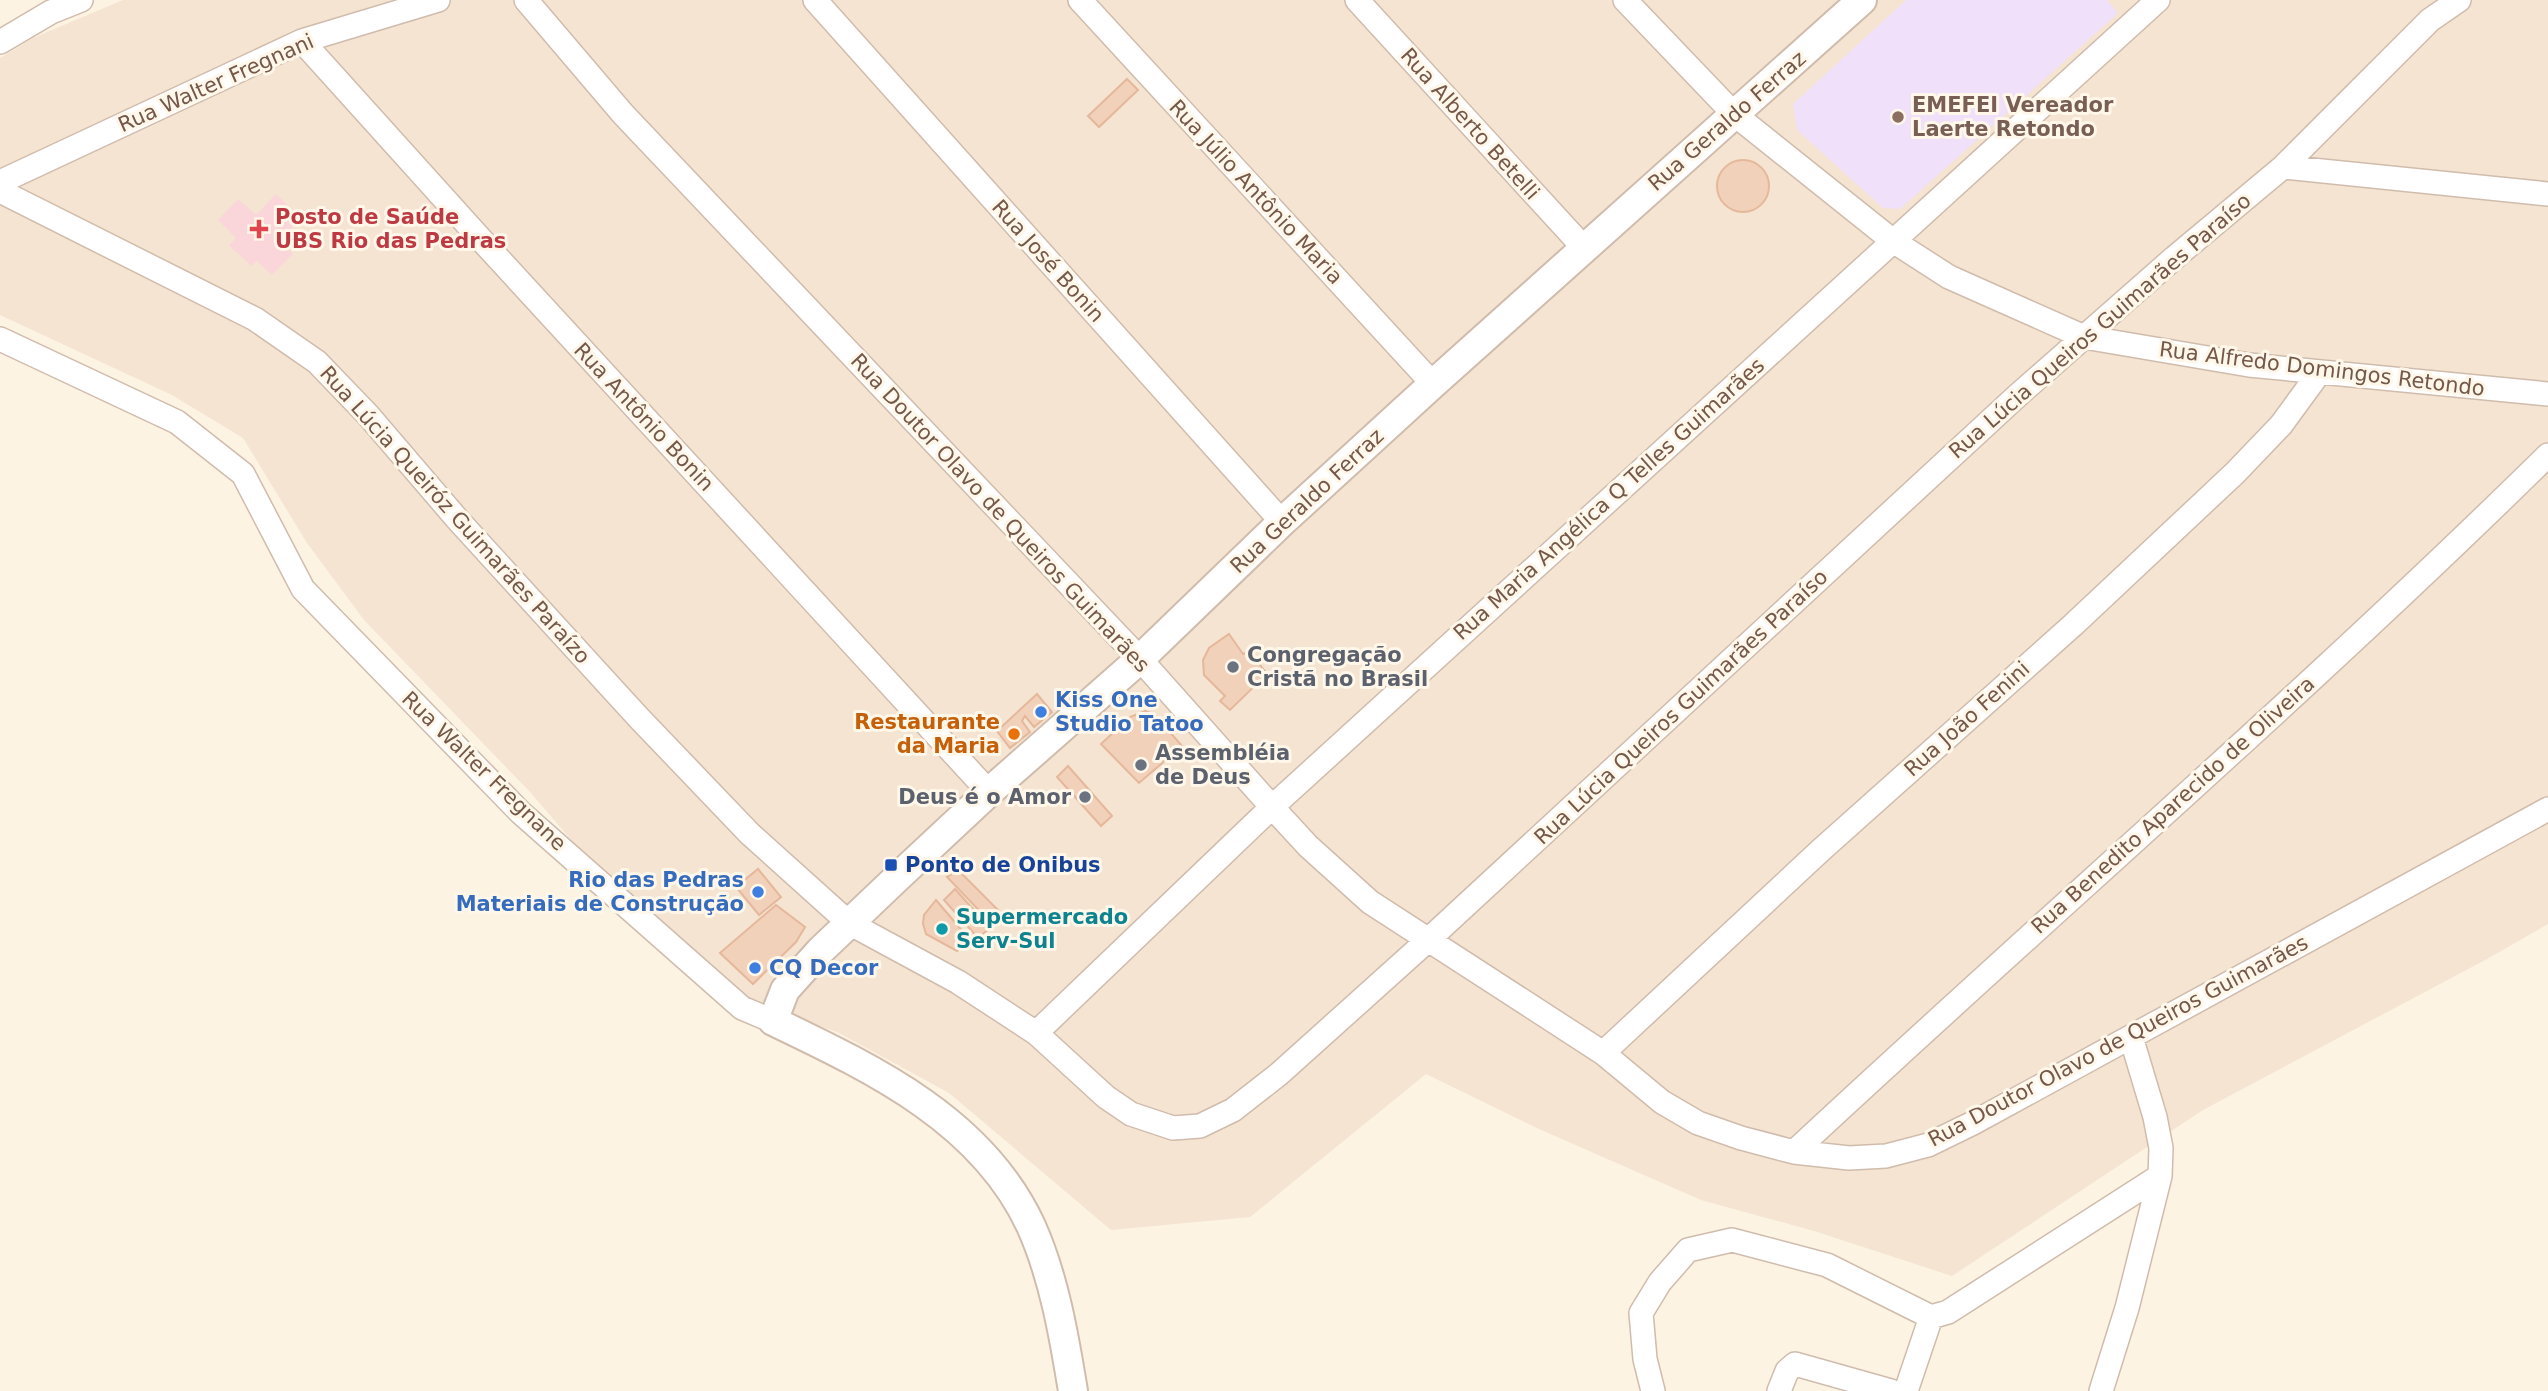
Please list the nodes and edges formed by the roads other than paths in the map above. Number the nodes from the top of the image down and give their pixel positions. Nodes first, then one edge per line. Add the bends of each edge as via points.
1 (81, 0) edge
2 (438, 0) edge
3 (526, 0) edge
4 (815, 0) edge
5 (1080, 0) edge
6 (1357, 0) edge
7 (1625, 0) edge
8 (1862, 0) edge
9 (2158, 0) edge
10 (2459, 0) edge
11 (302, 41) junction
12 (0, 42) edge
13 (1734, 114) junction
14 (2283, 167) junction
15 (0, 182) edge
16 (0, 191) edge
17 (2548, 194) edge
18 (1893, 241) junction
19 (1584, 248) junction
20 (2084, 337) junction
21 (0, 339) edge
22 (2319, 373) junction
23 (1433, 384) junction
24 (2548, 394) edge
25 (2548, 455) edge
26 (1282, 522) junction
27 (1140, 659) junction
28 (989, 792) junction
29 (1272, 807) junction
30 (2548, 809) edge
31 (849, 923) junction
32 (1427, 941) junction
33 (774, 1020) junction
34 (1036, 1034) junction
35 (2131, 1037) junction
36 (1603, 1053) junction
37 (1794, 1152) junction
38 (2160, 1176) junction
39 (1931, 1317) junction
40 (1073, 1391) edge
41 (1653, 1391) edge
42 (1779, 1391) edge
43 (1891, 1391) edge
44 (1906, 1391) edge
45 (2101, 1391) edge

1 - 12 street
2 - 11 street, Rua Walter Fregnani
3 - 27 street, Rua Doutor Olavo de Queiros Guimarães via 623,114
4 - 26 street, Rua José Bonin
5 - 23 street, Rua Júlio Antônio Maria
6 - 19 street, Rua Alberto Betelli
7 - 13 street, Rua Alfredo Domingos Retondo
8 - 13 street, Rua Geraldo Ferraz
9 - 18 street, Rua Maria Angélica Q Telles Guimarães
10 - 14 street, Rua Lúcia Queiros Guimarães Paraíso via 2430,20
11 - 15 street, Rua Walter Fregnani
11 - 28 street, Rua Antônio Bonin
13 - 18 street, Rua Alfredo Domingos Retondo
13 - 19 street, Rua Geraldo Ferraz
14 - 17 street
14 - 20 street, Rua Lúcia Queiros Guimarães Paraíso
16 - 31 street, Rua Lúcia Queiróz Guimarães Paraízo via 255,319 317,362 676,756 750,834
18 - 20 street, Rua Alfredo Domingos Retondo via 1949,276
18 - 29 street, Rua Maria Angélica Q Telles Guimarães
19 - 23 street, Rua Geraldo Ferraz
20 - 22 street, Rua Alfredo Domingos Retondo
20 - 32 street, Rua Lúcia Queiros Guimarães Paraíso
21 - 33 street, Rua Walter Fregnane via 177,422 243,474 303,589 521,813 742,1008
22 - 24 street, Rua Alfredo Domingos Retondo
22 - 36 street, Rua João Fenini via 2281,425 2235,473
23 - 26 street, Rua Geraldo Ferraz
25 - 37 street, Rua Benedito Aparecido de Oliveira via 2454,547
26 - 27 street, Rua Geraldo Ferraz
27 - 28 street, Rua Geraldo Ferraz
27 - 29 street, Rua Doutor Olavo de Queiros Guimarães
28 - 31 street, Rua Geraldo Ferraz
29 - 32 street, Rua Doutor Olavo de Queiros Guimarães via 1370,902
29 - 34 street, Rua Maria Angélica Q Telles Guimarães
30 - 35 street, Rua Doutor Olavo de Queiros Guimarães
31 - 33 street, Rua Geraldo Ferraz via 785,990
31 - 34 street, Rua Lúcia Queiros Guimarães Paraíso via 958,982
32 - 34 street, Rua Lúcia Queiros Guimarães Paraíso via 1279,1074 1233,1110 1200,1126 1173,1128 1131,1114
32 - 36 street, Rua Doutor Olavo de Queiros Guimarães
33 - 40 street, Rua Walter Fregnane via 913,1095 977,1148 1009,1188 1030,1226 1064,1335
35 - 37 street, Rua Doutor Olavo de Queiros Guimarães via 1928,1145 1886,1156 1849,1158
35 - 38 street via 2157,1127
36 - 37 street, Rua Doutor Olavo de Queiros Guimarães via 1662,1102 1698,1123
38 - 39 street via 1948,1312
38 - 45 street
39 - 41 street via 1827,1265 1732,1240 1688,1250 1641,1312
39 - 44 street
42 - 43 street via 1795,1364

